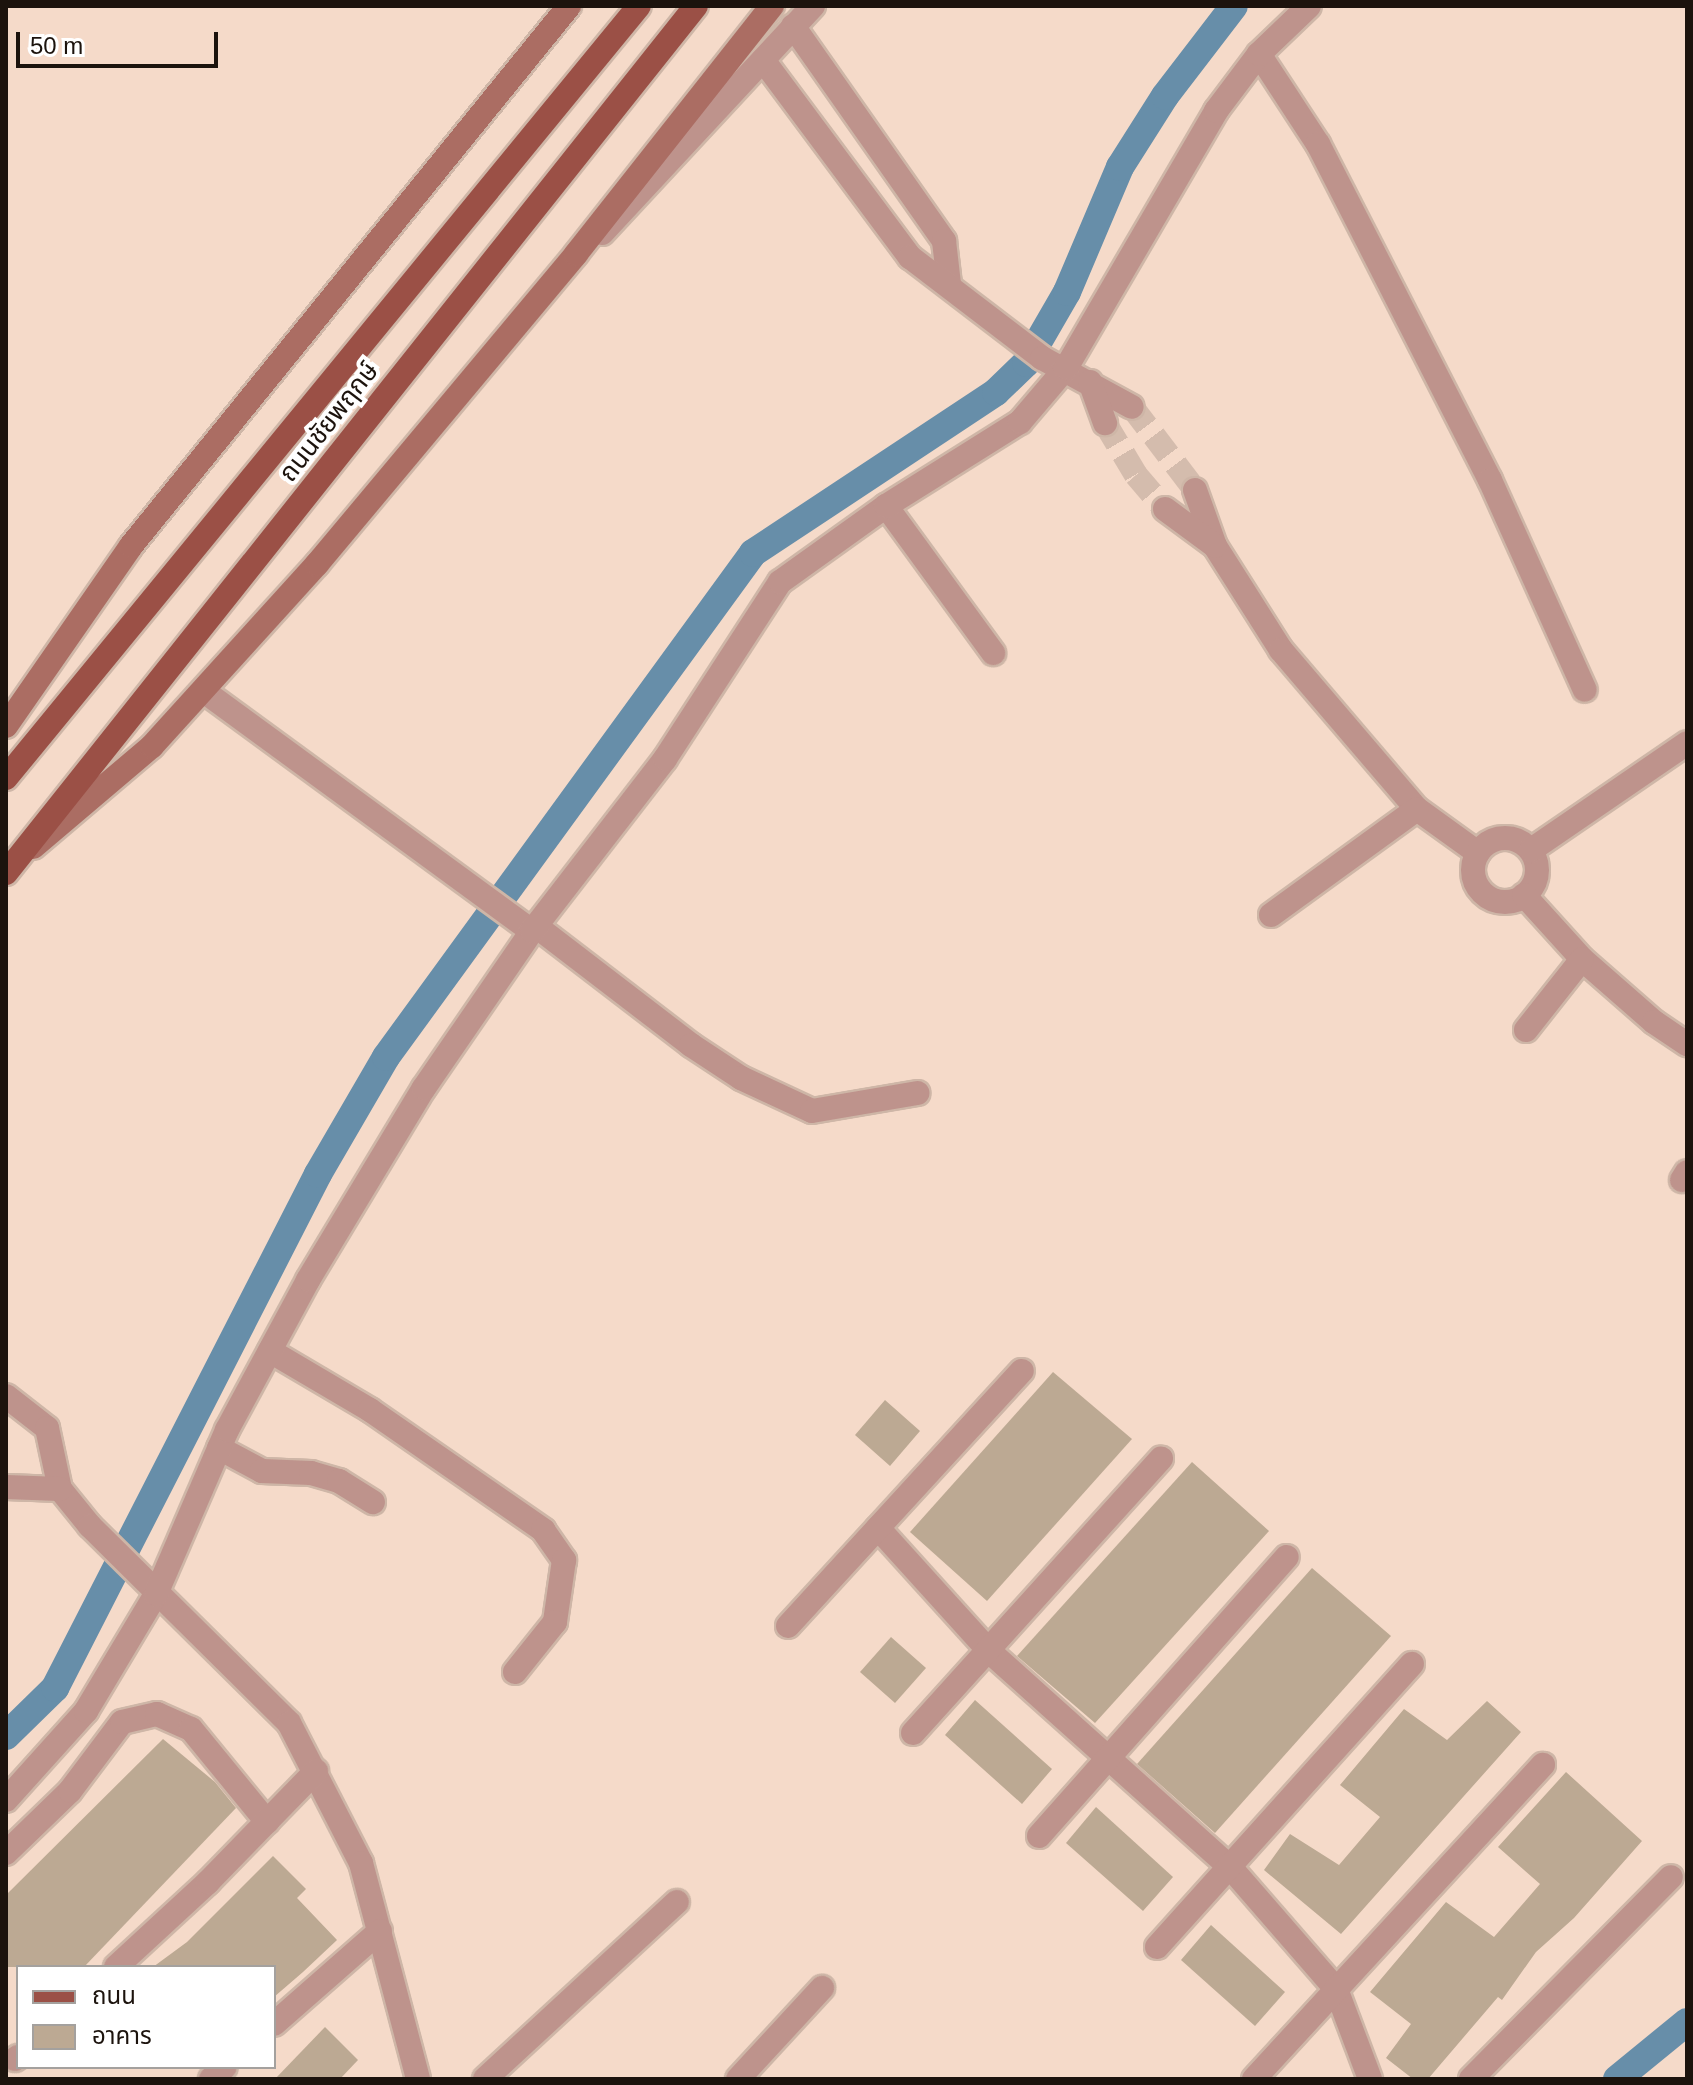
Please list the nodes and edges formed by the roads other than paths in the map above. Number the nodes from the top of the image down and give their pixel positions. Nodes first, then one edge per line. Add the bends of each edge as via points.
1 (569, 6) edge
2 (639, 6) edge
3 (696, 6) edge
4 (772, 6) edge
5 (813, 6) edge
6 (1309, 6) edge
7 (793, 26) junction
8 (1259, 54) junction
9 (763, 60) junction
10 (576, 254) junction
11 (949, 284) junction
12 (1066, 368) junction
13 (1090, 382) junction
14 (1132, 407) tunnel mouth
15 (1105, 423) tunnel mouth
16 (1195, 490) tunnel mouth
17 (886, 506) junction
18 (1165, 509) tunnel mouth
19 (1215, 546) junction
20 (993, 653) dead end
21 (1585, 690) dead end
22 (205, 692) junction
23 (6, 726) edge
24 (1687, 743) edge
25 (6, 778) edge
26 (1417, 809) junction
27 (1531, 850) junction
28 (1478, 853) junction
29 (10, 868) edge
30 (1524, 895) junction
31 (1271, 915) dead end
32 (530, 927) junction
33 (1582, 959) junction
34 (1526, 1030) dead end
35 (1687, 1044) edge
36 (917, 1093) dead end
37 (270, 1351) junction
38 (1022, 1371) dead end
39 (6, 1396) edge
40 (219, 1448) junction
41 (1161, 1459) dead end
42 (6, 1487) edge
43 (60, 1489) junction
44 (373, 1502) dead end
45 (878, 1528) junction
46 (1287, 1557) dead end
47 (149, 1588) junction
48 (788, 1626) dead end
49 (989, 1651) junction
50 (1412, 1664) dead end
51 (515, 1672) dead end
52 (913, 1733) dead end
53 (1109, 1758) junction
54 (1543, 1765) dead end
55 (316, 1771) junction
56 (6, 1800) edge
57 (267, 1822) junction
58 (1039, 1836) dead end
59 (6, 1853) edge
60 (1230, 1867) junction
61 (1671, 1877) dead end
62 (677, 1902) dead end
63 (380, 1931) junction
64 (1157, 1947) dead end
65 (118, 1965) edge
66 (822, 1988) dead end
67 (1336, 1989) junction
68 (276, 2022) edge
69 (418, 2079) edge
70 (485, 2079) edge
71 (738, 2079) edge
72 (1254, 2079) edge
73 (1370, 2079) edge
74 (1471, 2079) edge

1 - 23 main road via 131,546
2 - 25 main road, ถนนชัยพฤกษ์
3 - 29 main road, ถนนชัยพฤกษ์
4 - 10 main road
5 - 7 street
6 - 8 street
7 - 9 street
7 - 11 street via 944,241
8 - 12 street via 1216,111
8 - 21 street via 1318,144 1490,480
9 - 10 street via 615,222
9 - 11 street via 910,257
10 - 22 main road
11 - 12 street via 1042,358
12 - 13 street
12 - 17 street via 1020,422
13 - 14 street
13 - 15 street
16 - 19 street
17 - 20 street
17 - 32 street via 780,582 665,759
18 - 19 street
19 - 26 street via 1281,650
22 - 29 main road via 105,788
22 - 32 street
24 - 27 street
26 - 28 street
26 - 31 street
27 - 28 street via 1503,838
27 - 30 street via 1537,869
28 - 30 street via 1473,875 1484,893 1504,902
30 - 33 street
32 - 36 street via 741,1078 812,1111
32 - 37 street via 424,1088
33 - 34 street
33 - 35 street
37 - 40 street
37 - 51 street via 370,1410 543,1530 564,1560 555,1622
38 - 45 street
39 - 43 street via 47,1428
40 - 44 street via 262,1471 311,1473 339,1481
40 - 47 street
41 - 49 street
42 - 43 street
43 - 47 street
45 - 48 street
45 - 49 street
46 - 53 street
47 - 55 street via 289,1723
47 - 56 street via 86,1711
49 - 52 street
49 - 53 street
50 - 60 street
53 - 58 street
53 - 60 street
54 - 67 street
55 - 57 street
55 - 63 street via 361,1863
57 - 59 street via 191,1729 157,1714 122,1722 70,1791
57 - 65 street
60 - 64 street
60 - 67 street
61 - 74 street
62 - 70 street
63 - 68 street
63 - 69 street
66 - 71 street
67 - 72 street
67 - 73 street

